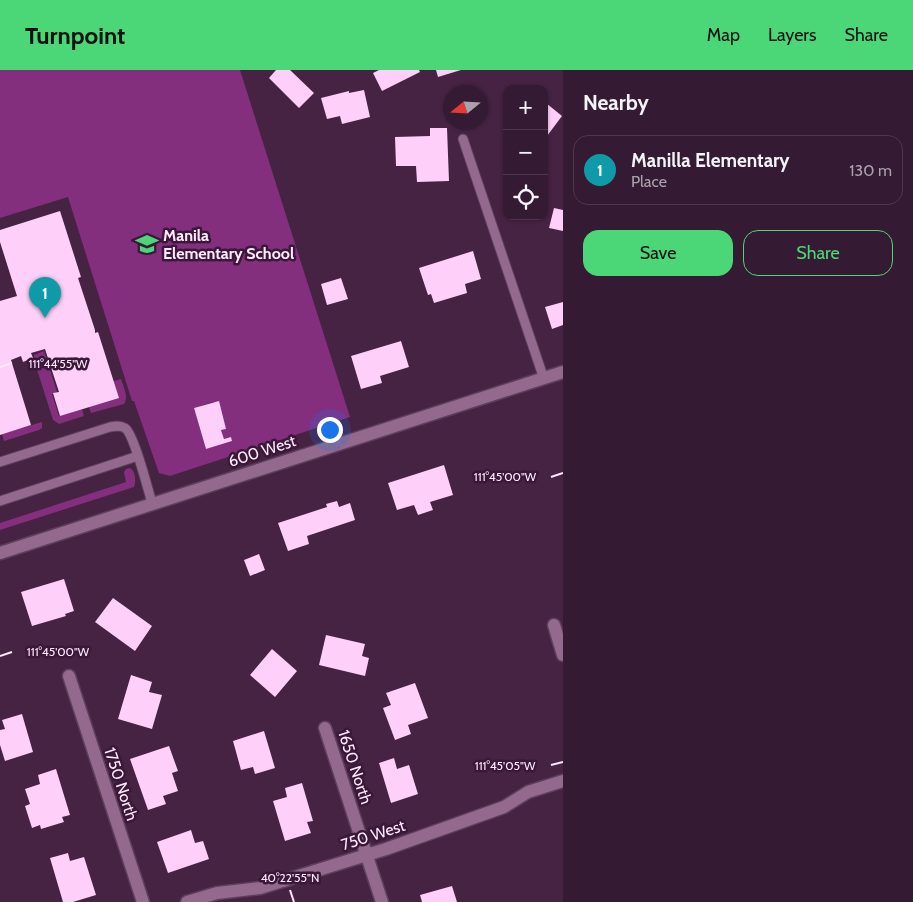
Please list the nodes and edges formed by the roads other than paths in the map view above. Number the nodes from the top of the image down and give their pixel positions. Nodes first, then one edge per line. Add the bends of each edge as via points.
1 (463, 139) dead end
2 (563, 372) edge
3 (544, 378) junction
4 (138, 456) junction
5 (0, 462) edge
6 (0, 501) edge
7 (152, 504) junction
8 (0, 553) edge
9 (554, 625) dead end
10 (563, 656) edge
11 (69, 676) dead end
12 (325, 728) dead end
13 (563, 781) edge
14 (366, 855) junction
15 (143, 902) edge
16 (187, 902) edge
17 (382, 902) edge

1 - 3 lane
2 - 3 street, 600 West
3 - 7 street, 600 West
4 - 5 lane via 130,434 118,426
4 - 6 lane
4 - 7 lane
7 - 8 street, 600 West
9 - 10 street
11 - 15 street, 1750 North
12 - 14 street, 1650 North
13 - 14 street, 750 West via 528,792 504,807
14 - 16 street, 750 West via 260,888 217,893
14 - 17 street, 1650 North

